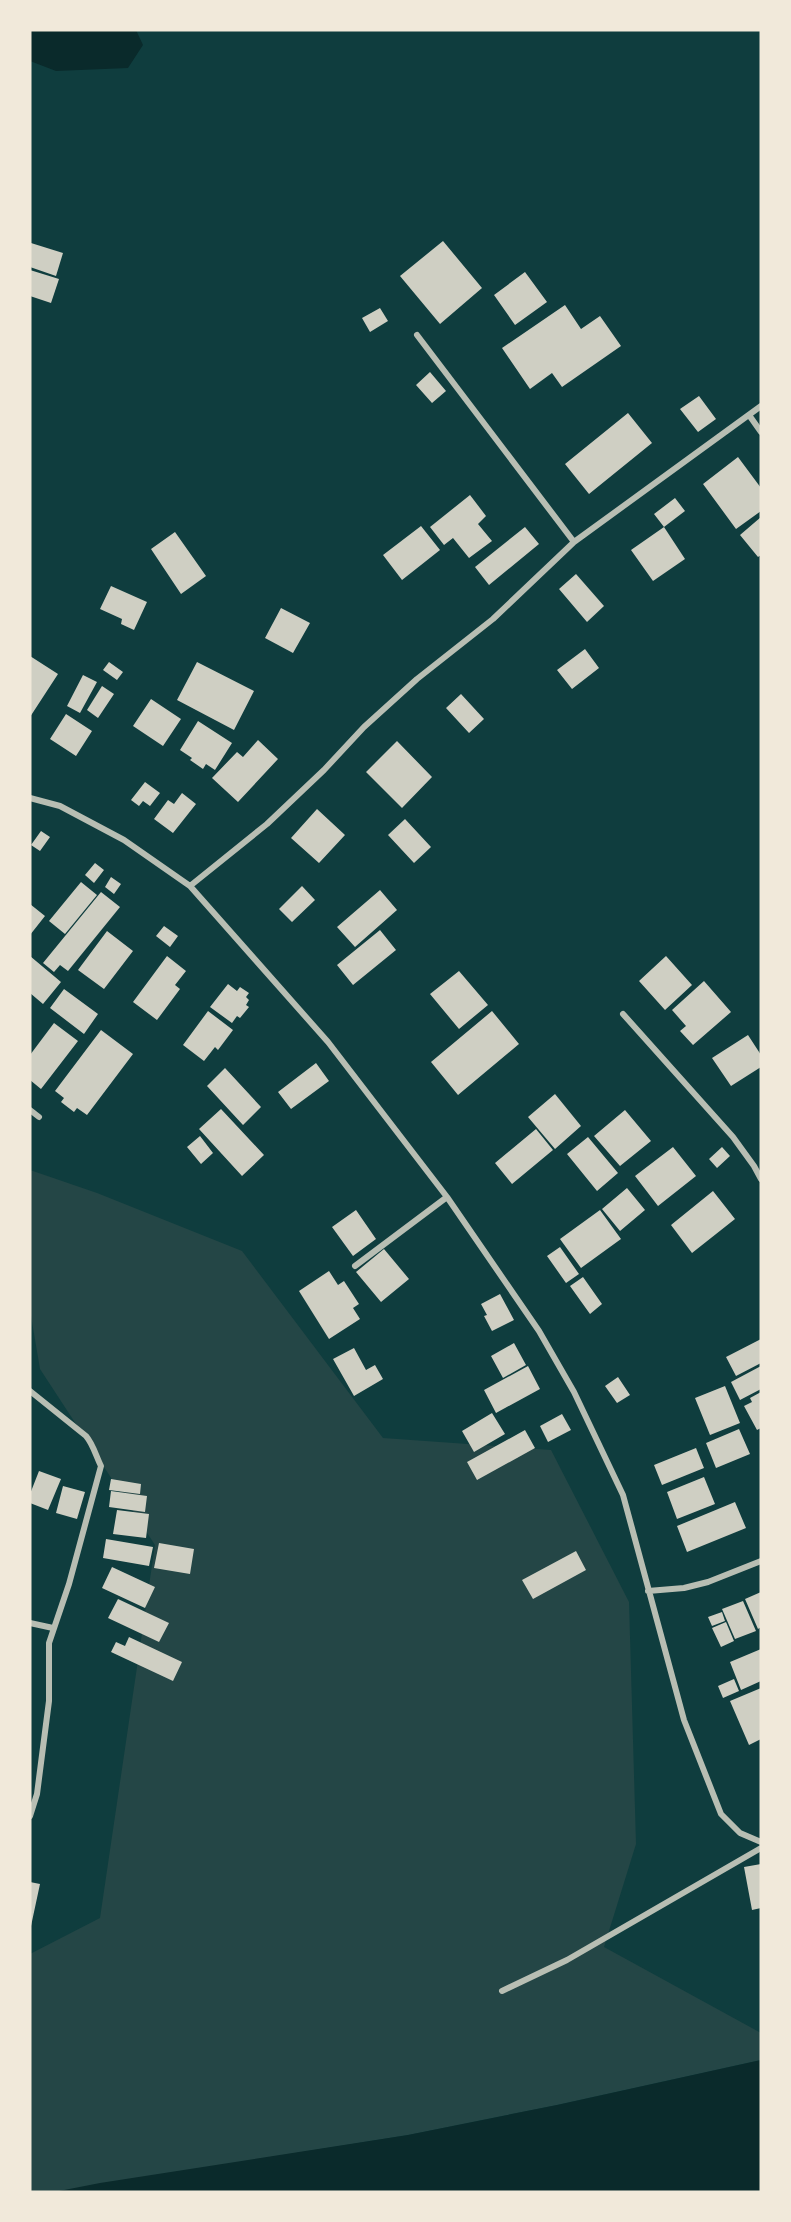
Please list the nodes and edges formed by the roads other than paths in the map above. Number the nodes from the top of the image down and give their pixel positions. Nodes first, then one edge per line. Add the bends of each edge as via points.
1 (417, 335) dead end
2 (761, 406) edge
3 (749, 415) junction
4 (761, 432) edge
5 (574, 542) junction
6 (30, 798) edge
7 (190, 886) junction
8 (623, 1014) dead end
9 (30, 1110) edge
10 (39, 1118) dead end
11 (761, 1179) edge
12 (447, 1197) junction
13 (355, 1266) dead end
14 (30, 1391) edge
15 (761, 1561) edge
16 (648, 1591) junction
17 (30, 1623) edge
18 (53, 1628) junction
19 (30, 1816) edge
20 (761, 1842) edge
21 (761, 1848) edge
22 (502, 1991) dead end

1 - 5 street
2 - 3 street
3 - 4 street
3 - 5 street
5 - 7 street via 493,619 364,727 267,824
6 - 7 street via 60,806 124,840
7 - 12 street via 328,1042
8 - 11 street via 733,1137
9 - 10 street
12 - 13 street
12 - 16 street via 539,1331 574,1392 623,1495
14 - 18 street via 86,1436 101,1466
15 - 16 street via 708,1582
16 - 20 street via 684,1720 721,1814 740,1833
17 - 18 street
18 - 19 street via 48,1643 49,1701 37,1794
21 - 22 street via 567,1960

